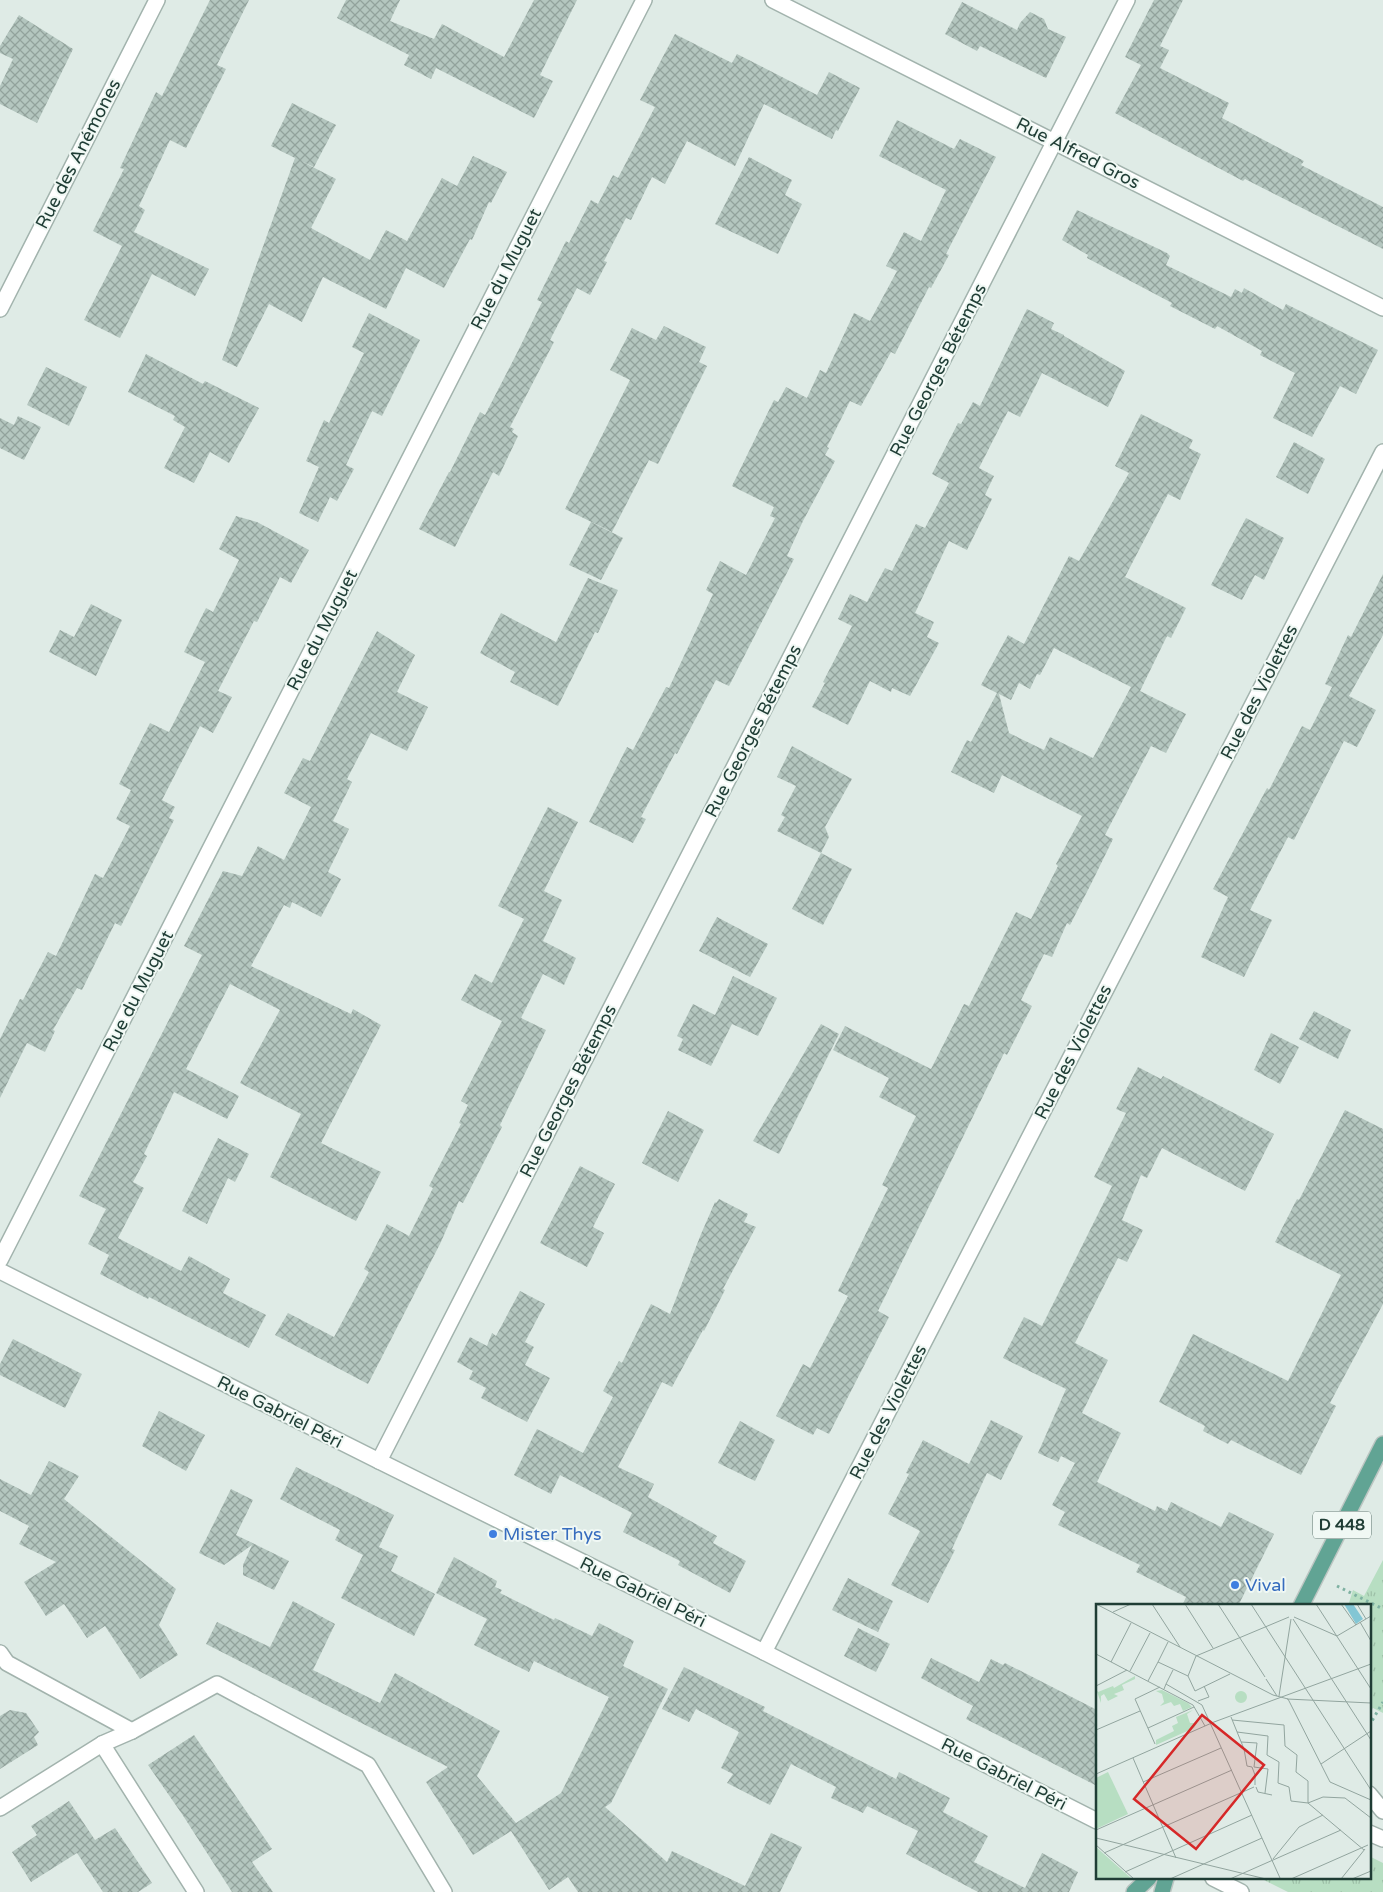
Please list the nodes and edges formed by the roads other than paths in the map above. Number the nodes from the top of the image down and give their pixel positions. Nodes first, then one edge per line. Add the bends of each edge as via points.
1 (157, 0) edge
2 (644, 0) edge
3 (773, 0) edge
4 (1127, 0) edge
5 (1056, 141) junction
6 (1383, 308) edge
7 (0, 309) edge
8 (1383, 452) edge
9 (0, 1260) edge
10 (0, 1271) edge
11 (1383, 1444) edge
12 (379, 1462) junction
13 (1302, 1604) edge
14 (764, 1652) junction
15 (0, 1653) edge
16 (132, 1730) junction
17 (102, 1744) junction
18 (1370, 1795) edge
19 (0, 1808) edge
20 (1383, 1811) edge
21 (1096, 1820) edge
22 (1370, 1833) edge
23 (1383, 1839) edge
24 (1147, 1880) edge
25 (1217, 1880) edge
26 (196, 1892) edge
27 (444, 1892) edge
28 (1134, 1892) edge
29 (1241, 1892) edge

1 - 7 street, Rue des Anémones
2 - 9 street, Rue du Muguet
3 - 5 street, Rue Alfred Gros
4 - 5 street, Rue Georges Bétemps
5 - 6 street, Rue Alfred Gros
5 - 12 street, Rue Georges Bétemps
8 - 14 street, Rue des Violettes
10 - 12 street, Rue Gabriel Péri
11 - 13 main road, D 448
12 - 14 street, Rue Gabriel Péri
14 - 21 street, Rue Gabriel Péri
15 - 16 street via 7,1663
16 - 17 street
16 - 27 street via 217,1684 368,1765
17 - 19 street
17 - 26 street
18 - 20 street
22 - 23 street
24 - 28 main road
25 - 29 street

